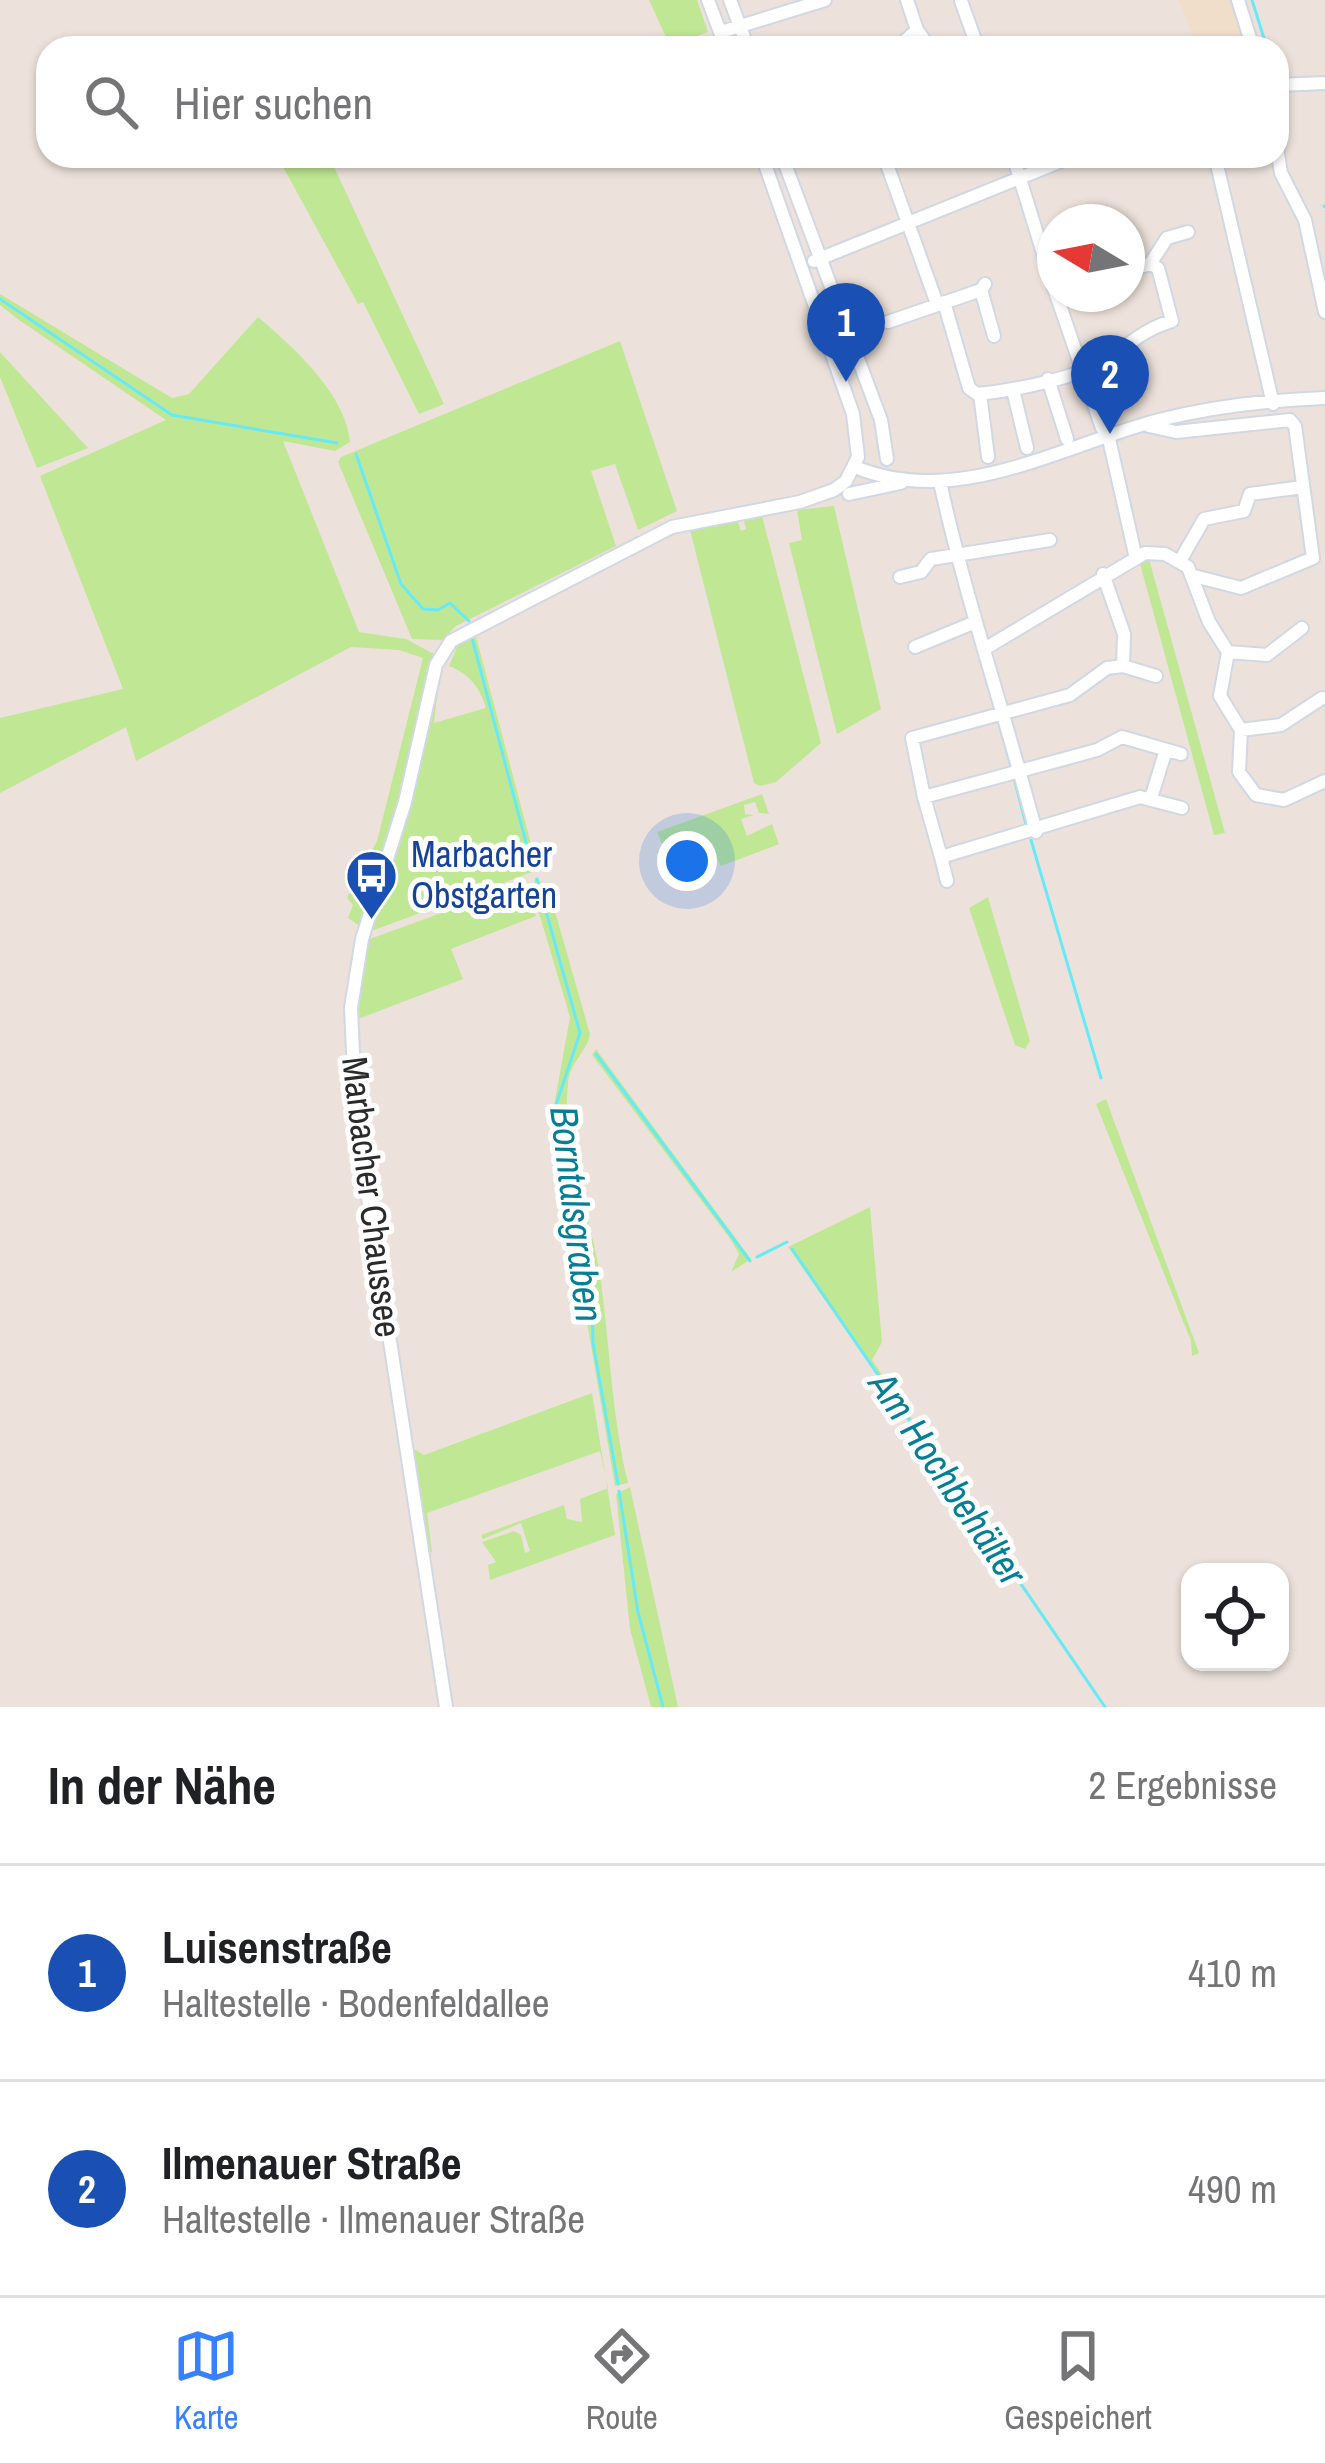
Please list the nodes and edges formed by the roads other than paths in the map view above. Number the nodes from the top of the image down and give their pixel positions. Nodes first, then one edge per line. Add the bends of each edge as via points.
1 (707, 0) edge
2 (730, 0) edge
3 (825, 0) edge
4 (907, 0) edge
5 (1238, 0) edge
6 (961, 1) edge
7 (742, 26) junction
8 (917, 30) junction
9 (721, 32) junction
10 (722, 36) edge
11 (745, 36) edge
12 (910, 36) edge
13 (921, 36) edge
14 (974, 36) edge
15 (1249, 36) edge
16 (1325, 83) edge
17 (1289, 85) edge
18 (766, 168) edge
19 (786, 168) edge
20 (888, 168) edge
21 (1018, 168) edge
22 (1042, 168) edge
23 (1218, 168) edge
24 (1280, 168) edge
25 (1021, 176) junction
26 (907, 221) junction
27 (1037, 231) edge
28 (1188, 232) dead end
29 (818, 259) junction
30 (1150, 264) junction
31 (800, 266) junction
32 (1145, 266) edge
33 (940, 303) junction
34 (1063, 312) edge
35 (1325, 312) edge
36 (888, 322) dead end
37 (994, 336) dead end
38 (855, 360) junction
39 (836, 367) junction
40 (1084, 368) junction
41 (1048, 379) junction
42 (1013, 390) junction
43 (980, 394) junction
44 (1325, 398) edge
45 (1273, 404) junction
46 (897, 416) dead end
47 (881, 420) junction
48 (1147, 424) junction
49 (1106, 434) junction
50 (1066, 439) dead end
51 (1027, 448) dead end
52 (988, 457) dead end
53 (887, 459) dead end
54 (854, 467) junction
55 (902, 482) junction
56 (940, 482) junction
57 (1303, 485) junction
58 (849, 494) dead end
59 (1050, 540) dead end
60 (956, 554) junction
61 (1135, 554) junction
62 (1180, 561) junction
63 (1103, 574) junction
64 (1194, 575) junction
65 (900, 577) dead end
66 (973, 622) junction
67 (1302, 628) dead end
68 (916, 646) dead end
69 (986, 648) junction
70 (1228, 652) junction
71 (1123, 666) junction
72 (1156, 676) dead end
73 (1322, 698) edge
74 (1302, 712) junction
75 (1004, 713) junction
76 (1312, 726) dead end
77 (1241, 730) junction
78 (1166, 749) junction
79 (1180, 754) dead end
80 (1020, 772) junction
81 (1325, 782) edge
82 (924, 797) junction
83 (1151, 798) junction
84 (1182, 808) dead end
85 (1036, 832) junction
86 (940, 857) junction
87 (947, 881) dead end
88 (446, 1707) edge

1 - 9 street
2 - 7 street
3 - 7 street
4 - 8 street
5 - 15 street
6 - 14 street
7 - 9 street
7 - 11 street
8 - 12 street
8 - 13 street
9 - 10 street
16 - 17 street
18 - 31 street
19 - 29 street
20 - 26 street
21 - 25 street
22 - 25 street
23 - 45 street
24 - 35 street via 1305,220
25 - 26 street
25 - 27 street
26 - 29 street
26 - 33 street
28 - 30 street via 1167,238
29 - 31 street
29 - 38 street
30 - 32 street
30 - 40 street via 1158,268 1172,321 1144,329
31 - 39 street
33 - 36 street
33 - 37 street via 983,287
33 - 43 street via 969,388
34 - 40 street
38 - 39 street
38 - 47 street
39 - 54 street via 859,436
40 - 41 street
40 - 49 street
41 - 42 street
41 - 50 street
42 - 43 street
42 - 51 street
43 - 52 street
44 - 45 street
45 - 48 street
46 - 47 street
47 - 53 street
48 - 49 street
48 - 57 street via 1176,432 1293,421
49 - 56 street
49 - 61 street
54 - 55 street
54 - 88 street, Marbacher Chaussee via 818,497 672,527 463,632 436,665 351,1008 356,1119
55 - 56 street
55 - 58 street
56 - 60 street
57 - 62 street via 1250,494 1240,513 1204,519
57 - 64 street via 1313,558 1241,588
59 - 60 street
60 - 65 street
60 - 66 street
61 - 62 street
61 - 63 street
62 - 64 street
63 - 69 street
63 - 71 street via 1124,634
64 - 70 street via 1208,622
66 - 68 street
66 - 69 street
67 - 70 street via 1284,653
69 - 75 street
70 - 77 street via 1220,696
71 - 72 street
71 - 75 street via 1096,673 1070,694
73 - 74 street
74 - 76 street
74 - 77 street via 1275,728
75 - 80 street
75 - 82 street via 912,738
77 - 81 street via 1238,772 1256,795 1284,800
78 - 79 street
78 - 80 street via 1122,737
78 - 83 street
80 - 82 street
80 - 85 street
82 - 86 street
83 - 84 street
83 - 85 street
85 - 86 street
86 - 87 street

